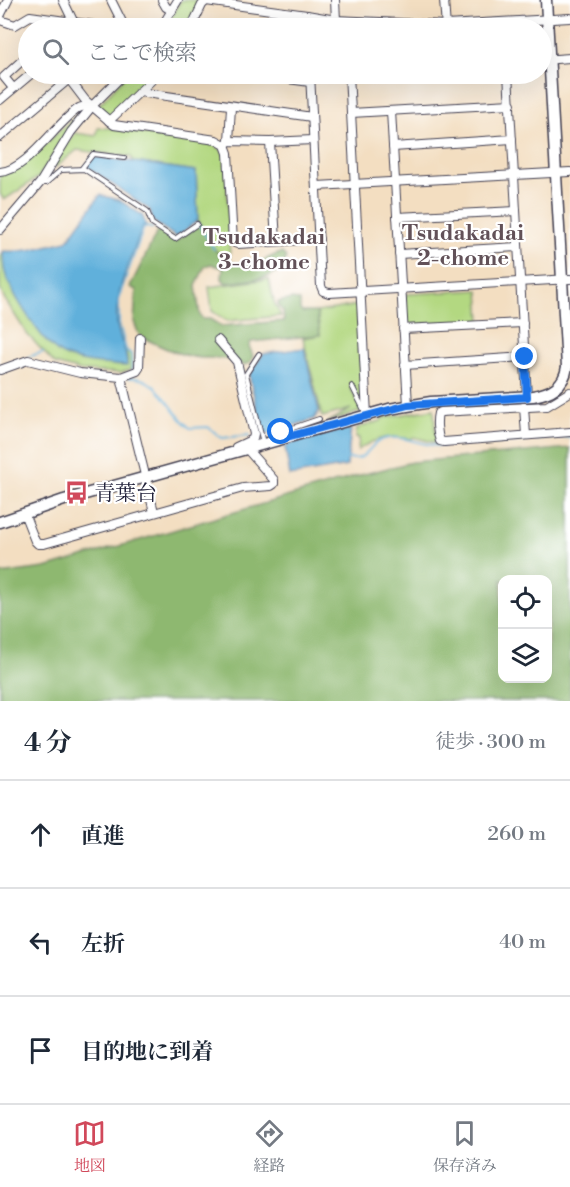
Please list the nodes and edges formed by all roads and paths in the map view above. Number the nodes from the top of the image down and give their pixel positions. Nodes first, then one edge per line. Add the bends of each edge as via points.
1 (8, 0) edge
2 (63, 0) edge
3 (111, 0) edge
4 (162, 0) edge
5 (178, 0) edge
6 (207, 0) edge
7 (335, 0) edge
8 (444, 0) edge
9 (546, 0) edge
10 (172, 11) junction
11 (307, 15) joint
12 (0, 18) edge
13 (27, 18) edge
14 (43, 18) edge
15 (69, 18) edge
16 (120, 18) edge
17 (167, 18) edge
18 (196, 18) edge
19 (324, 18) edge
20 (336, 18) edge
21 (445, 18) edge
22 (547, 18) edge
23 (570, 18) edge
24 (552, 20) edge
25 (18, 23) edge
26 (570, 58) edge
27 (552, 59) edge
28 (18, 64) edge
29 (18, 84) edge
30 (63, 84) edge
31 (76, 84) edge
32 (114, 84) edge
33 (147, 84) edge
34 (310, 84) edge
35 (350, 84) edge
36 (509, 84) edge
37 (547, 84) edge
38 (13, 88) junction
39 (139, 92) junction
40 (0, 100) edge
41 (510, 104) junction
42 (93, 105) junction
43 (231, 107) junction
44 (391, 111) junction
45 (351, 112) junction
46 (312, 117) junction
47 (109, 121) junction
48 (0, 137) edge
49 (512, 139) junction
50 (313, 140) junction
51 (270, 142) junction
52 (227, 143) junction
53 (393, 147) junction
54 (124, 158) dead end
55 (82, 168) junction
56 (0, 172) edge
57 (556, 172) junction
58 (570, 172) edge
59 (514, 175) junction
60 (395, 182) junction
61 (40, 183) junction
62 (354, 184) junction
63 (317, 186) junction
64 (516, 211) junction
65 (397, 217) junction
66 (196, 224) dead end
67 (0, 230) edge
68 (319, 239) junction
69 (276, 241) junction
70 (518, 247) junction
71 (399, 254) junction
72 (566, 279) edge
73 (520, 282) junction
74 (400, 288) junction
75 (360, 291) junction
76 (523, 322) junction
77 (403, 329) junction
78 (140, 338) dead end
79 (218, 340) dead end
80 (259, 354) dead end
81 (525, 357) junction
82 (405, 365) junction
83 (0, 370) edge
84 (122, 379) junction
85 (352, 386) dead end
86 (570, 392) edge
87 (525, 402) junction
88 (408, 405) junction
89 (367, 415) junction
90 (319, 420) dead end
91 (570, 432) edge
92 (526, 435) junction
93 (283, 438) junction
94 (263, 443) junction
95 (242, 450) junction
96 (144, 478) junction
97 (154, 512) junction
98 (24, 513) junction
99 (0, 522) edge

1 - 12 street
2 - 15 street
3 - 16 street
4 - 10 street
5 - 10 street
6 - 11 street
6 - 18 street
7 - 20 street
8 - 21 street
9 - 22 street
10 - 17 street
11 - 19 street
12 - 25 street
13 - 14 street
23 - 24 street
26 - 27 street
28 - 38 street via 4,77
29 - 38 street
30 - 48 street
31 - 42 street via 85,100
32 - 42 street
33 - 39 street
34 - 46 street
35 - 45 street
36 - 41 street
37 - 57 street
38 - 40 street
39 - 43 street
39 - 47 street
41 - 44 street
41 - 49 street
42 - 47 street
42 - 56 street via 80,107 28,157
42 - 61 street via 71,132
43 - 46 street
43 - 52 street
44 - 45 street
44 - 53 street
45 - 62 street
46 - 50 street
47 - 52 street via 119,127
49 - 53 street
49 - 59 street
50 - 51 street
50 - 63 street
51 - 52 street
51 - 69 street
52 - 69 street via 233,242
53 - 60 street
54 - 55 lane via 93,154
55 - 61 lane via 61,170 46,183
55 - 66 lane via 147,210 152,224 176,239
57 - 58 street
57 - 59 street
57 - 72 street
59 - 60 street
59 - 64 street
60 - 62 street
60 - 65 street
61 - 67 street
62 - 63 street
62 - 75 street
63 - 68 street
64 - 65 street
64 - 70 street
65 - 71 street
68 - 69 street
68 - 75 street via 323,291
70 - 71 street
70 - 73 street
71 - 74 street
72 - 73 street
72 - 87 street via 565,377 553,390
73 - 74 street
73 - 76 street
74 - 75 street
74 - 77 street
75 - 89 street
76 - 77 street
76 - 81 street
77 - 82 street
78 - 84 street via 139,368
79 - 95 street via 237,362 254,434 253,439 238,444 236,447
80 - 94 lane via 246,374
81 - 82 street
81 - 87 street
82 - 88 street
83 - 84 street via 28,360
84 - 96 street
85 - 89 lane
86 - 87 street via 547,406
87 - 88 street
87 - 92 street
87 - 92 street via 441,412 437,417 438,436 444,442
88 - 89 street
89 - 93 street
90 - 93 lane via 281,432
91 - 92 street
93 - 94 street
94 - 95 street
95 - 96 street
95 - 97 street via 274,484 251,486
96 - 97 street
96 - 98 street
97 - 98 street via 44,544 35,541
98 - 99 street

